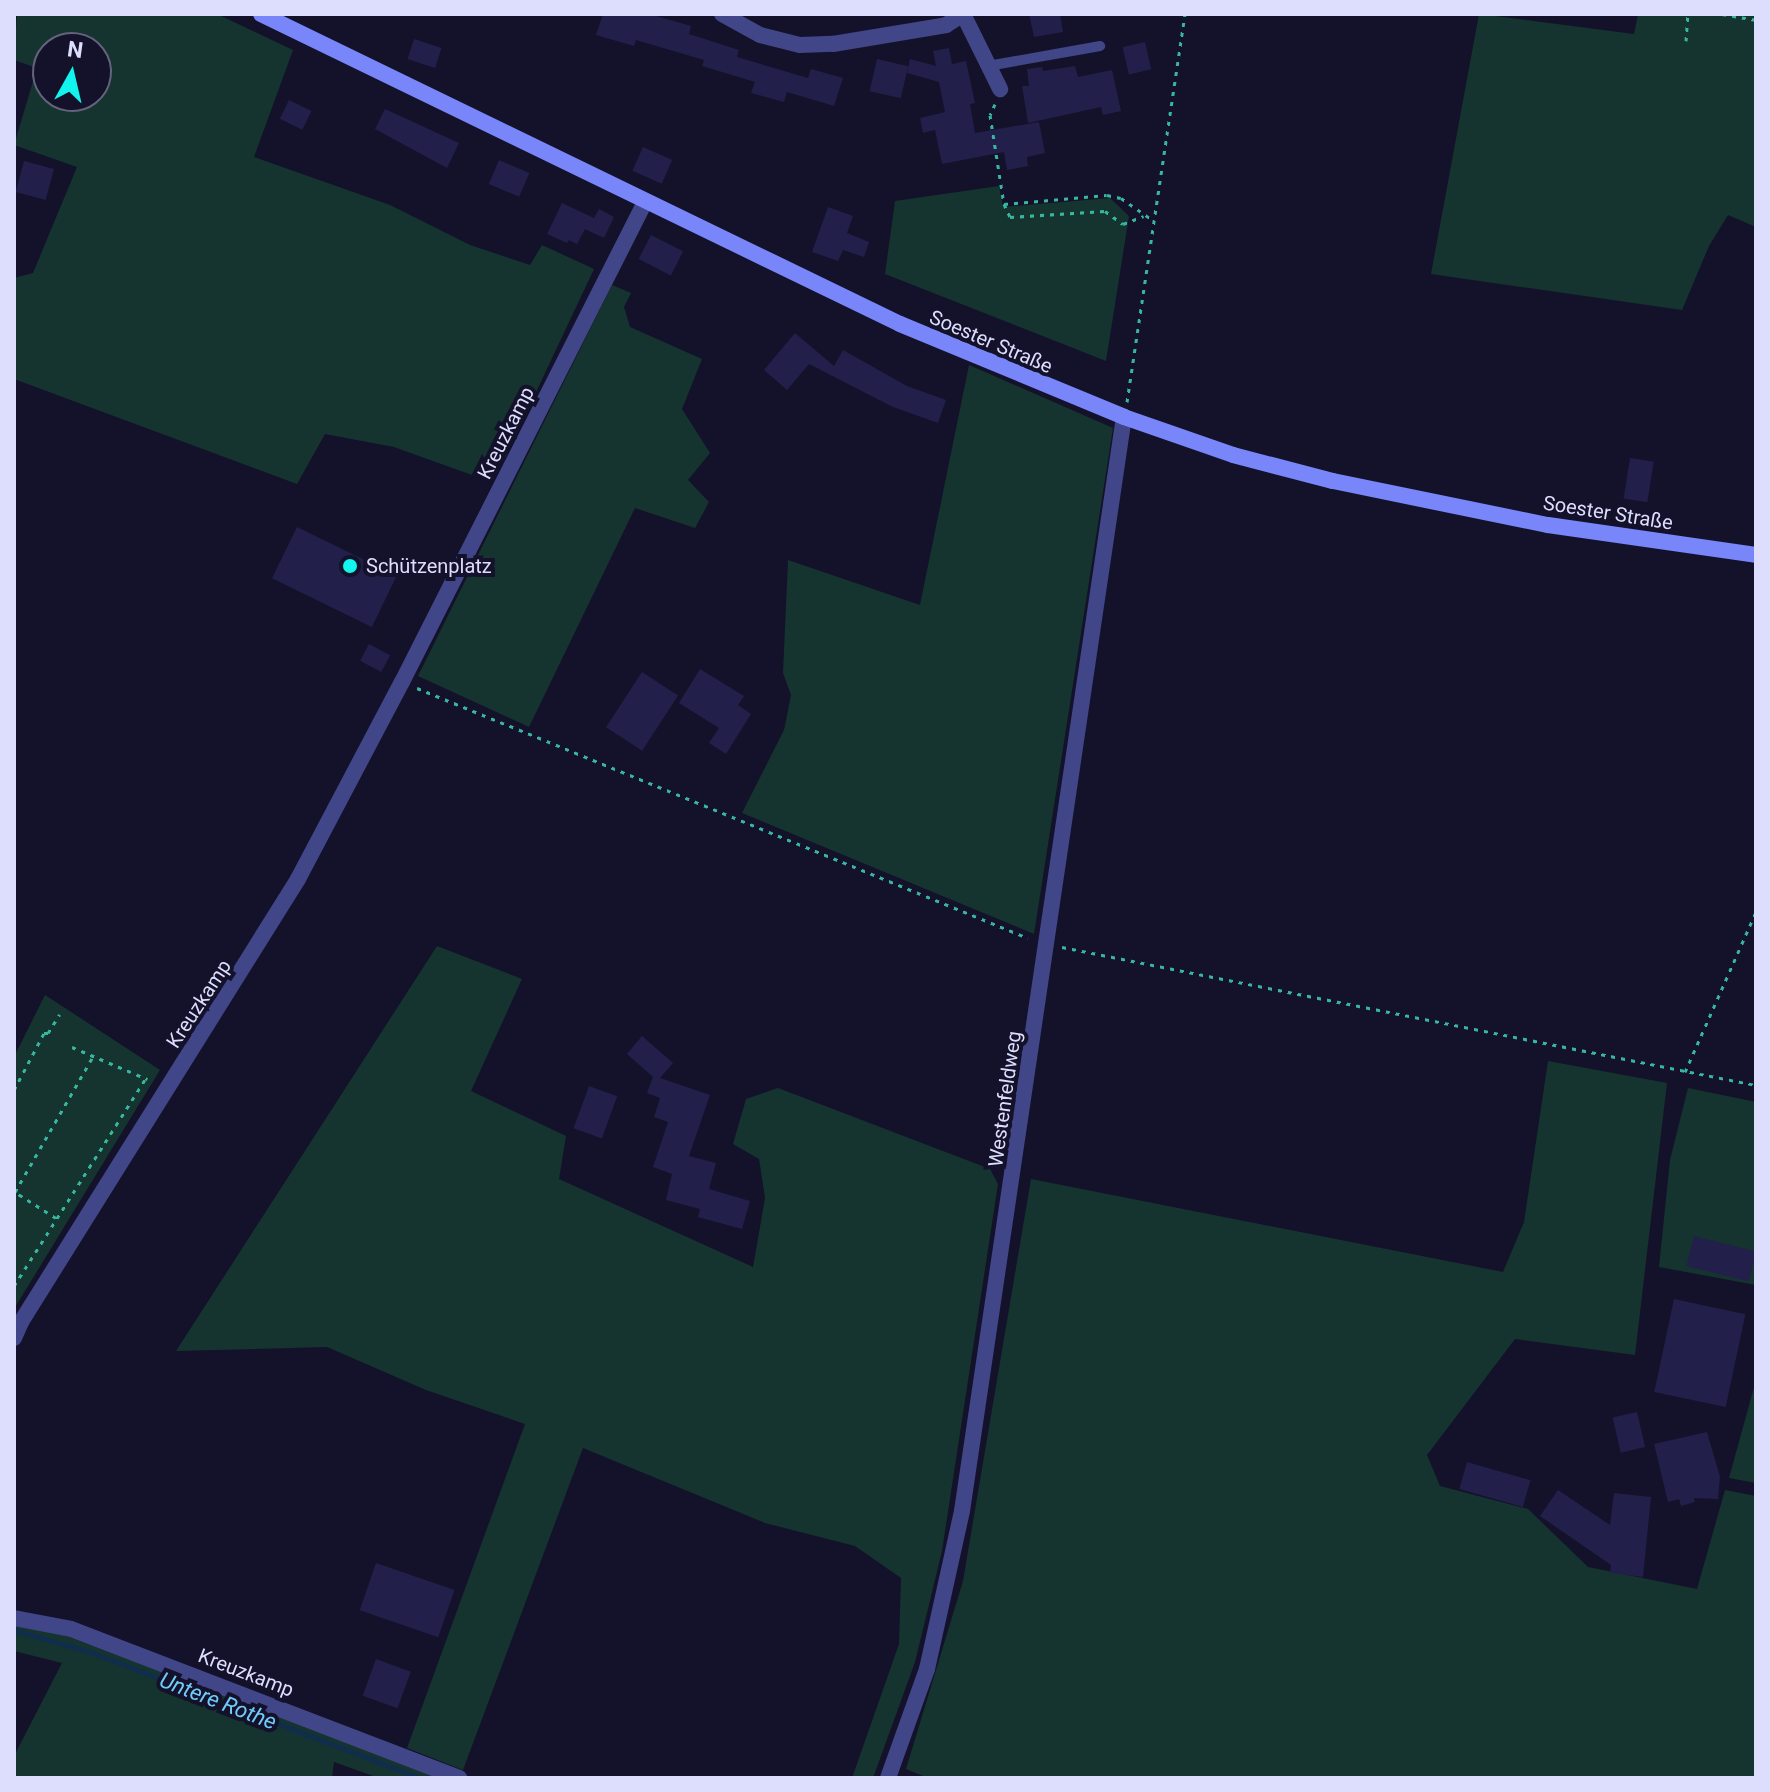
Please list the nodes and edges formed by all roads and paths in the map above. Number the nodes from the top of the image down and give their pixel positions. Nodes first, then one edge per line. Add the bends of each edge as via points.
1 (261, 14) edge
2 (722, 14) edge
3 (1185, 14) edge
4 (1688, 14) edge
5 (1722, 14) edge
6 (962, 15) edge
7 (1756, 20) edge
8 (1686, 41) dead end
9 (1100, 46) dead end
10 (988, 66) junction
11 (1000, 89) joint
12 (645, 202) junction
13 (1004, 204) junction
14 (1144, 216) junction
15 (1154, 221) junction
16 (1124, 417) junction
17 (1756, 555) edge
18 (402, 682) junction
19 (1756, 912) edge
20 (1048, 946) junction
21 (60, 1014) dead end
22 (72, 1047) dead end
23 (92, 1058) junction
24 (1685, 1072) junction
25 (146, 1078) junction
26 (1756, 1085) edge
27 (169, 1088) junction
28 (14, 1090) edge
29 (56, 1218) junction
30 (14, 1286) edge
31 (14, 1338) edge
32 (14, 1618) edge
33 (459, 1778) edge
34 (888, 1778) edge

1 - 12 main road, Soester Straße
2 - 6 street via 760,35 800,45 946,25
3 - 15 path
4 - 8 path
5 - 7 path
6 - 10 street
9 - 10 lane
10 - 11 street
11 - 13 path via 990,115
12 - 16 main road, Soester Straße via 900,324
12 - 18 street, Kreuzkamp
13 - 14 path via 1107,195 1121,198
13 - 14 path via 1010,217 1105,211 1123,224
14 - 15 path
15 - 16 path
16 - 17 main road, Soester Straße via 1233,455 1364,487 1548,525
16 - 20 street, Westenfeldweg
18 - 20 path
18 - 27 street, Kreuzkamp via 298,879
19 - 24 path
20 - 24 path
20 - 34 street, Westenfeldweg via 962,1511 927,1669
21 - 28 path
22 - 23 path
23 - 25 path
23 - 29 path via 15,1192
24 - 26 path
25 - 27 path
25 - 29 path
27 - 31 street, Kreuzkamp
29 - 30 path
32 - 33 street, Kreuzkamp via 71,1629

